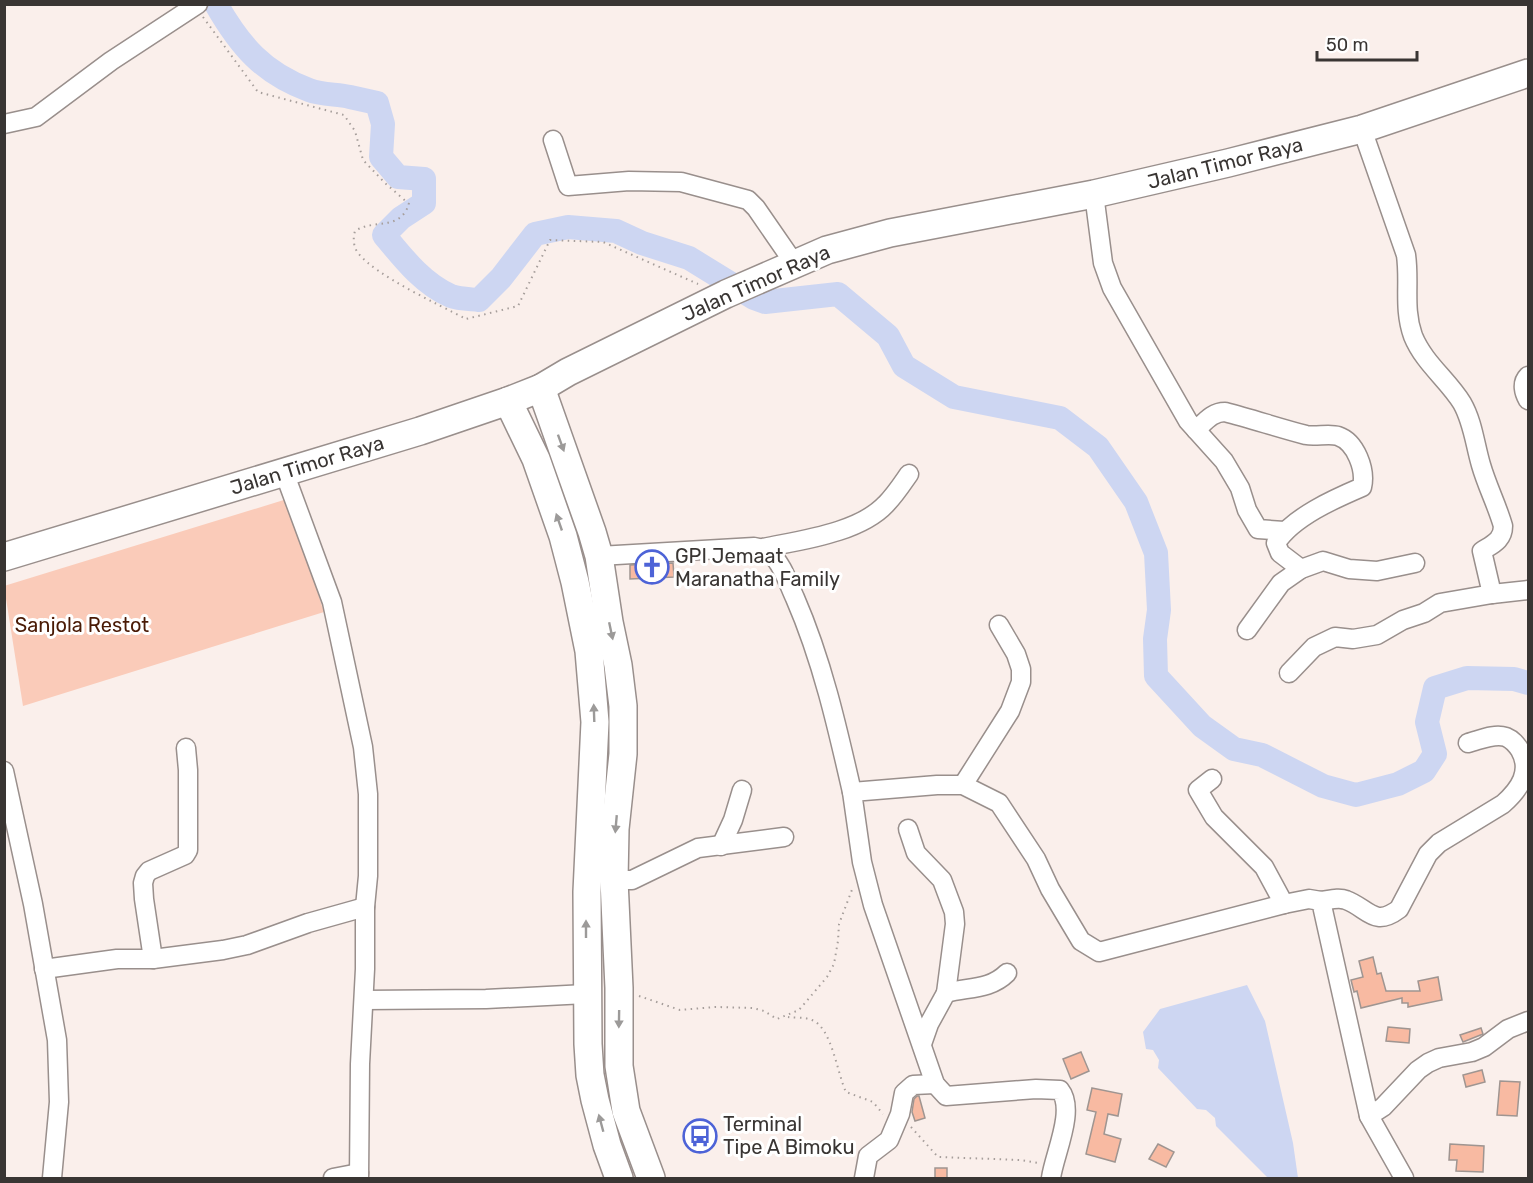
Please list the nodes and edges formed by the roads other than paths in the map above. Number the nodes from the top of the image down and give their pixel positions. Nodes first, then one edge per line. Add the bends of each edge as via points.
1 (198, 4) edge
2 (1528, 73) edge
3 (4, 124) edge
4 (1362, 129) junction
5 (553, 140) dead end
6 (1094, 194) junction
7 (794, 263) junction
8 (1528, 376) edge
9 (541, 388) junction
10 (1528, 400) edge
11 (508, 401) junction
12 (1196, 430) junction
13 (284, 472) junction
14 (909, 474) dead end
15 (1284, 531) junction
16 (763, 548) junction
17 (598, 556) junction
18 (4, 557) edge
19 (1415, 563) dead end
20 (1301, 569) junction
21 (1528, 590) edge
22 (1492, 594) junction
23 (999, 625) dead end
24 (1247, 630) dead end
25 (1289, 673) dead end
26 (1468, 743) dead end
27 (595, 746) junction
28 (623, 746) junction
29 (186, 748) dead end
30 (4, 771) edge
31 (1212, 779) dead end
32 (963, 784) junction
33 (742, 790) dead end
34 (852, 792) junction
35 (908, 829) dead end
36 (784, 837) dead end
37 (721, 846) junction
38 (614, 880) junction
39 (1321, 901) junction
40 (1284, 904) junction
41 (365, 907) junction
42 (153, 959) junction
43 (44, 969) junction
44 (1007, 973) dead end
45 (586, 993) junction
46 (946, 993) junction
47 (364, 1000) junction
48 (1528, 1021) edge
49 (922, 1044) junction
50 (935, 1084) junction
51 (1369, 1116) junction
52 (359, 1176) edge
53 (52, 1179) edge
54 (333, 1179) edge
55 (619, 1179) edge
56 (651, 1179) edge
57 (864, 1179) edge
58 (1051, 1179) edge
59 (1404, 1179) edge

1 - 3 street via 111,61 36,117
2 - 4 highway, Jalan Timor Raya
4 - 6 highway, Jalan Timor Raya
4 - 22 street via 1406,255 1406,297 1413,335 1419,349 1465,409 1503,526 1500,538 1482,551
5 - 7 street via 568,186 681,182 748,200
6 - 7 highway, Jalan Timor Raya via 879,235
6 - 12 street via 1103,263 1112,288
7 - 9 highway, Jalan Timor Raya
8 - 10 street via 1523,387
9 - 11 highway, Jalan Timor Raya
9 -> 17 highway
11 - 13 highway, Jalan Timor Raya
27 -> 11 highway via 594,691 575,582 546,485
12 - 15 street via 1224,461 1258,529
12 - 15 street via 1209,417 1225,412 1309,436 1338,436 1350,443 1360,461 1362,487 1338,497
13 - 18 highway, Jalan Timor Raya
13 - 41 street via 332,602 363,747 369,836
14 - 16 street via 886,505 864,521
15 - 20 street via 1276,543 1280,553
16 - 17 street
16 - 34 street via 782,569 807,627
17 -> 28 highway via 618,665
19 - 20 street via 1377,571 1349,569 1323,561
20 - 24 street via 1281,583
21 - 22 street
22 - 25 street via 1440,603 1377,635 1335,638 1314,647
23 - 32 street via 1016,654 1021,682 1011,711
26 - 39 street via 1505,736 1516,743 1526,770 1512,796 1439,843 1428,854 1399,909 1393,913 1374,917 1345,899
27 - 28 highway
45 -> 27 highway via 586,892
28 -> 38 highway
29 - 42 street via 188,850 149,871 143,883
30 - 43 street
31 - 40 street via 1198,790 1214,817 1264,867
32 - 34 street
32 - 40 street via 999,802 1081,941 1099,952
33 - 37 street
34 - 49 street via 873,905
35 - 46 street via 916,853 942,880 954,912
36 - 37 street
37 - 38 street via 698,848 632,880
38 -> 56 highway via 622,1091 632,1131
39 - 40 street
39 - 51 street
41 - 42 street via 239,947
41 - 47 street
42 - 43 street via 117,958
43 - 53 street via 58,1057
44 - 46 street via 988,987
45 - 47 street
55 -> 45 highway via 590,1075
46 - 49 street
47 - 52 street
48 - 51 street via 1484,1047 1428,1063
49 - 50 street
50 - 57 street via 913,1085 904,1093 889,1140 868,1156
50 - 58 street via 946,1096 1060,1090 1064,1095 1065,1120
51 - 59 street
52 - 54 street

